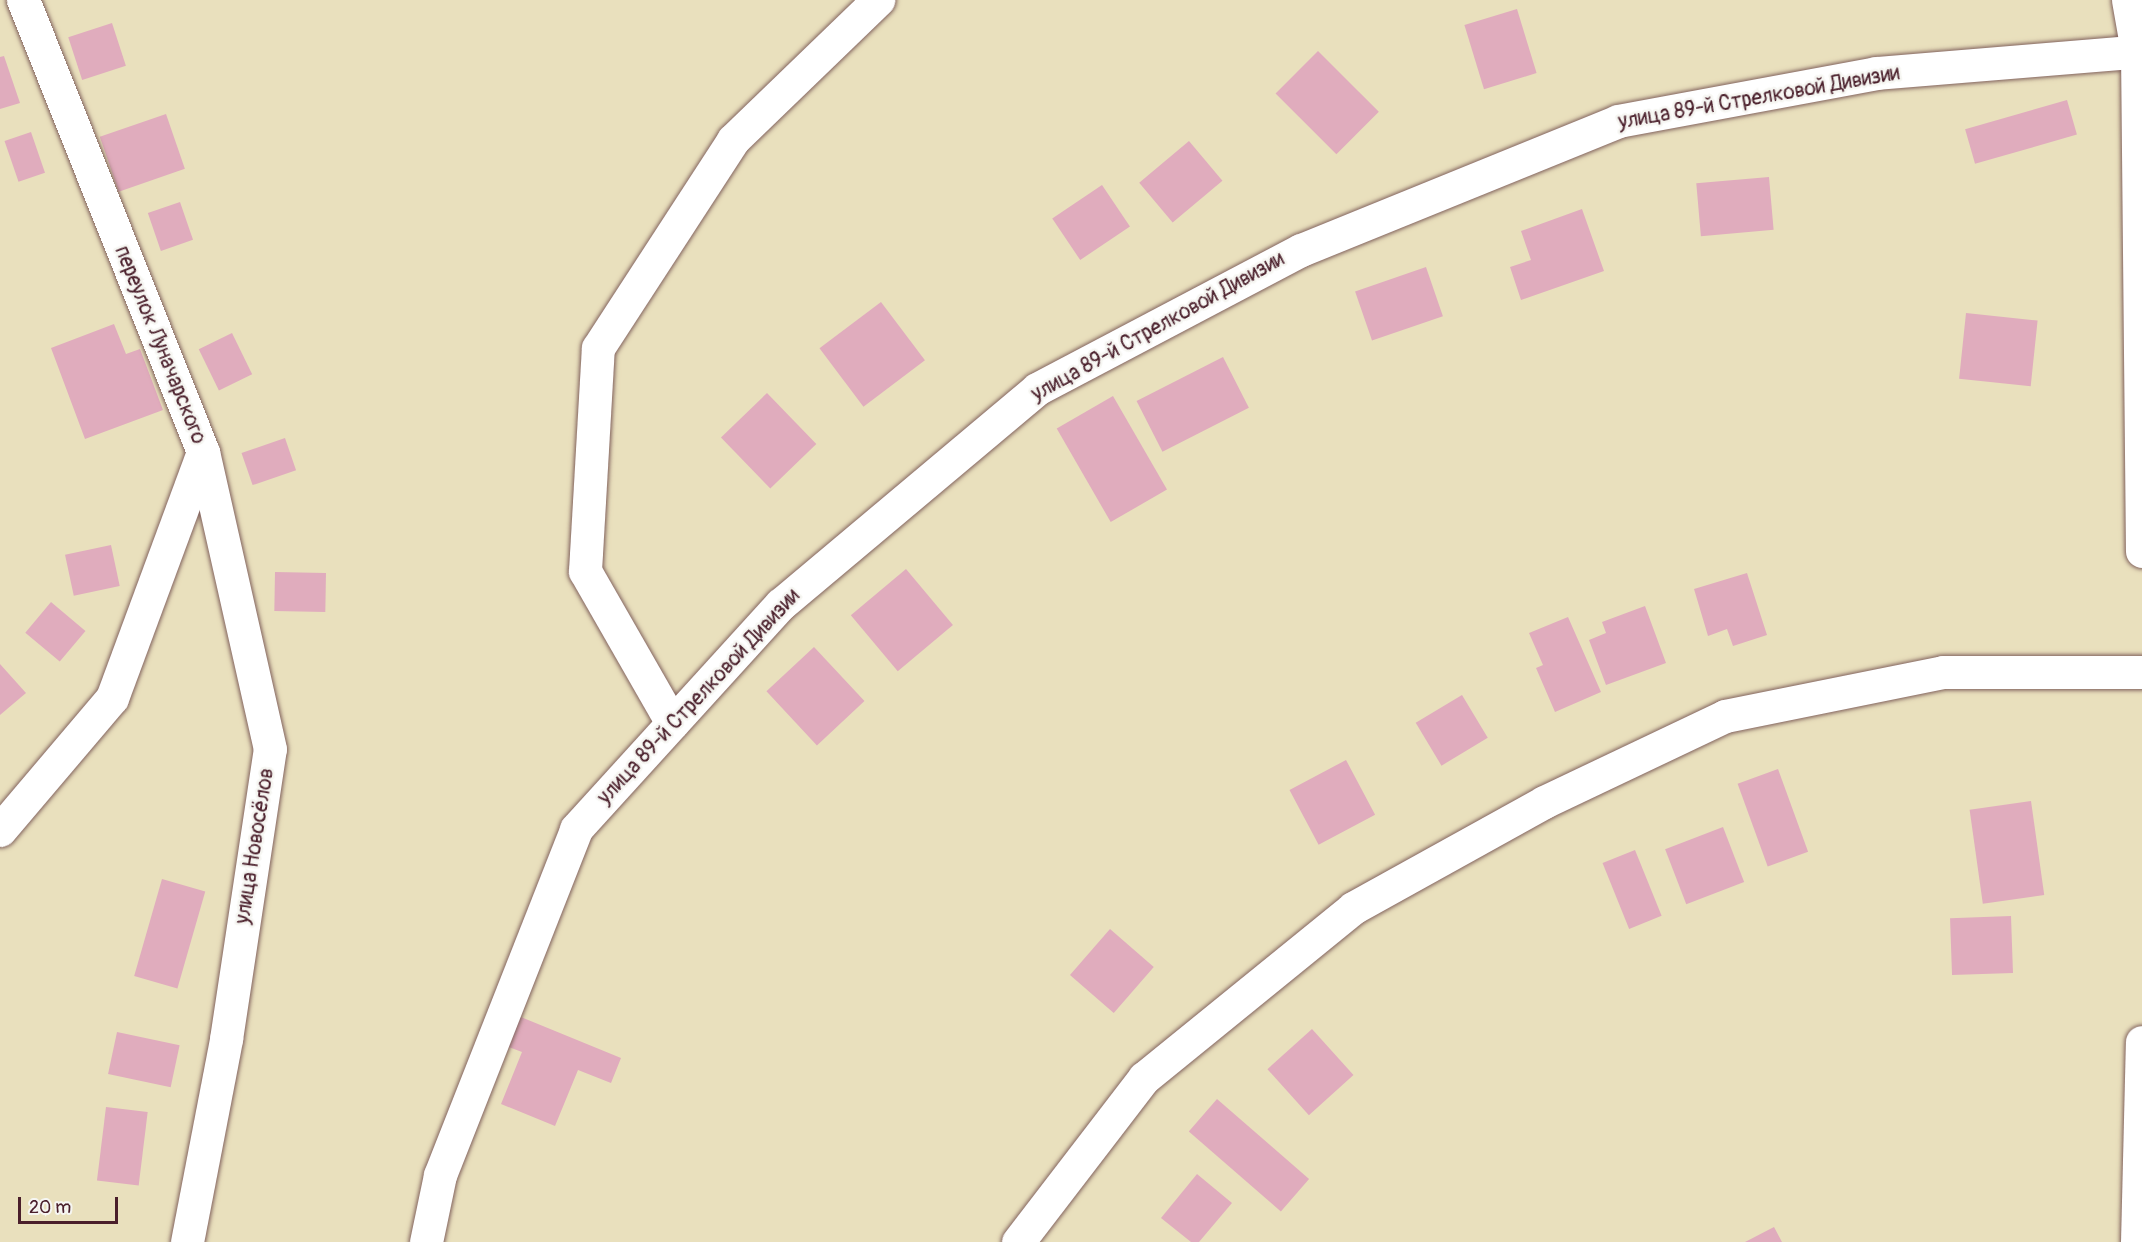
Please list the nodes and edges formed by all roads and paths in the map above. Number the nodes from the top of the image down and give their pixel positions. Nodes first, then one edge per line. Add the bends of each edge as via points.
1 (23, 0) edge
2 (878, 0) edge
3 (2128, 0) edge
4 (2139, 51) edge
5 (203, 452) junction
6 (2142, 551) edge
7 (2142, 672) edge
8 (672, 723) junction
9 (0, 830) edge
10 (2142, 1042) edge
11 (187, 1242) edge
12 (426, 1242) edge
13 (1018, 1242) edge
14 (2137, 1242) edge

1 - 5 street, переулок Луначарского
2 - 8 street via 733,140 598,348 585,571
3 - 4 street
4 - 6 street
4 - 8 street, улица 89-й Стрелковой Дивизии via 1876,73 1618,121 1301,250 1037,389 781,604
5 - 9 street, переулок Луначарского via 112,698
5 - 11 street, улица Новосёлов via 270,749 226,1039
7 - 13 street via 1943,672 1725,716 1544,802 1353,908 1144,1078
8 - 12 street, улица 89-й Стрелковой Дивизии via 576,829 440,1175
10 - 14 street

